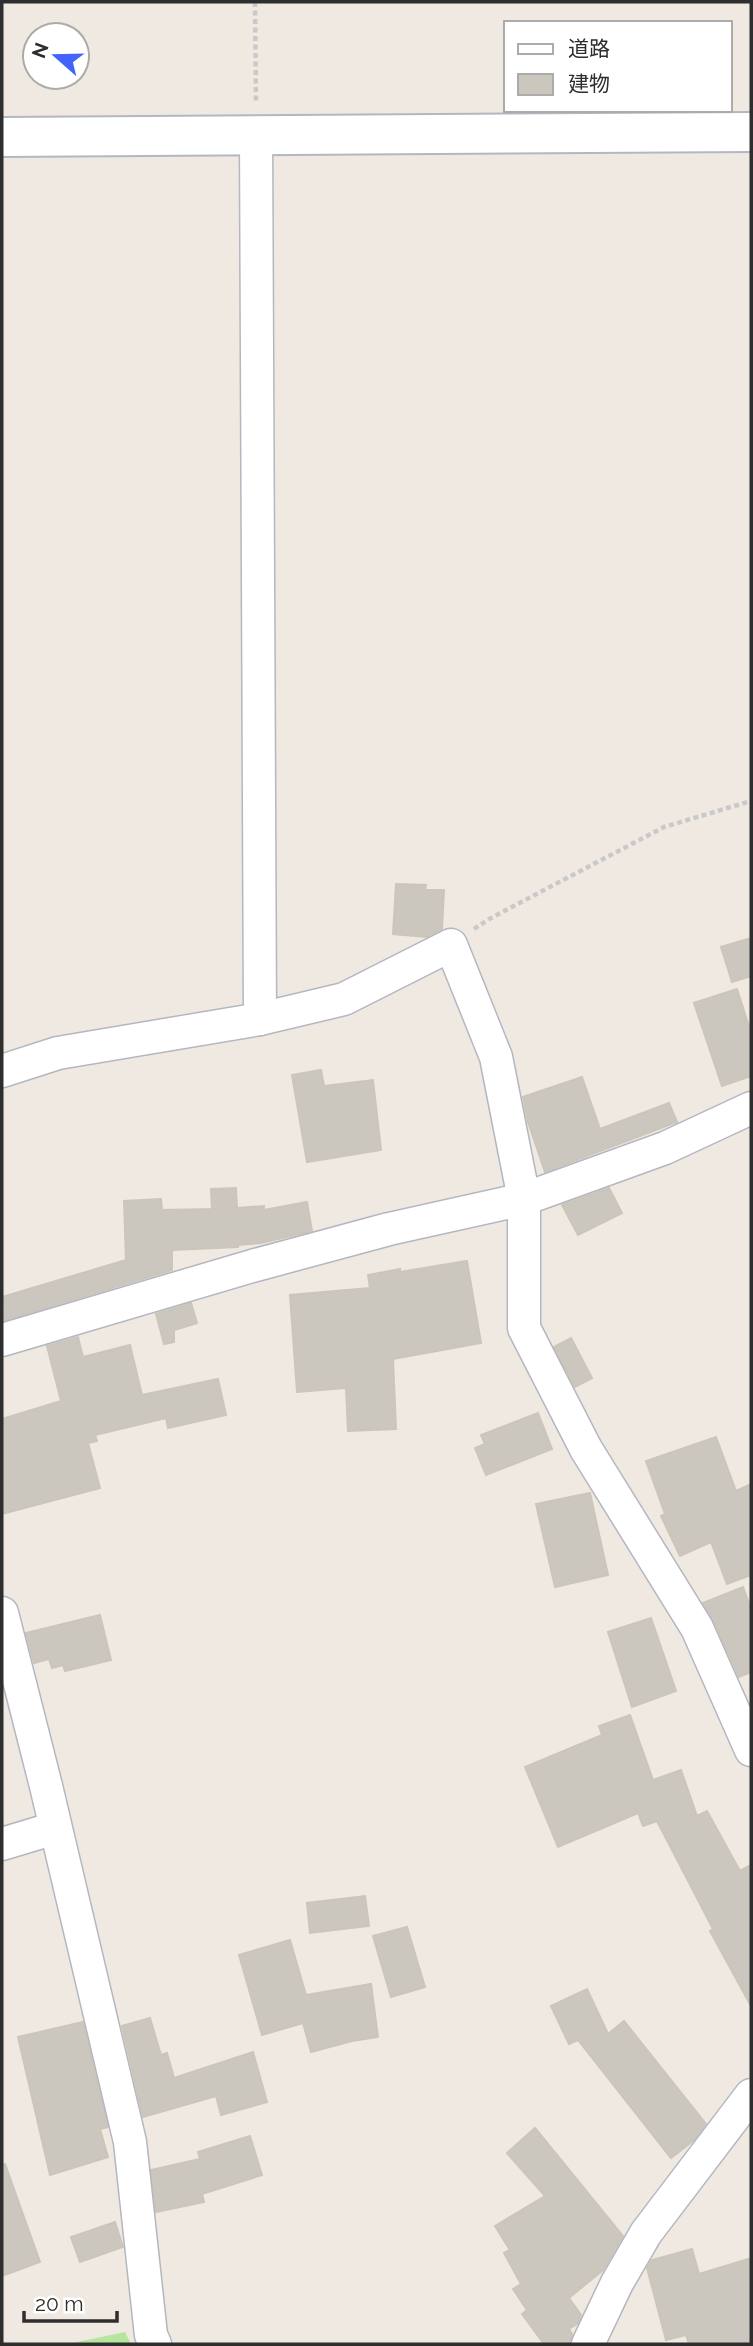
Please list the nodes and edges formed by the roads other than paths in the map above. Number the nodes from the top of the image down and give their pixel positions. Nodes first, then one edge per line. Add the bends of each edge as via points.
1 (751, 132) edge
2 (256, 135) junction
3 (2, 137) edge
4 (260, 1019) junction
5 (2, 1071) edge
6 (751, 1108) edge
7 (524, 1199) junction
8 (2, 1340) edge
9 (2, 1613) edge
10 (751, 1750) edge
11 (55, 1828) junction
12 (2, 1844) edge
13 (751, 2095) edge
14 (155, 2344) edge
15 (588, 2344) edge

1 - 2 street
2 - 3 street
2 - 4 street
4 - 5 street via 58,1053
4 - 7 street via 344,999 450,945 496,1056
6 - 7 street via 665,1149
7 - 8 street via 377,1232
7 - 10 street via 524,1328 586,1449 697,1628
9 - 11 street
11 - 12 street
11 - 14 street via 130,2141
13 - 15 street via 646,2233

